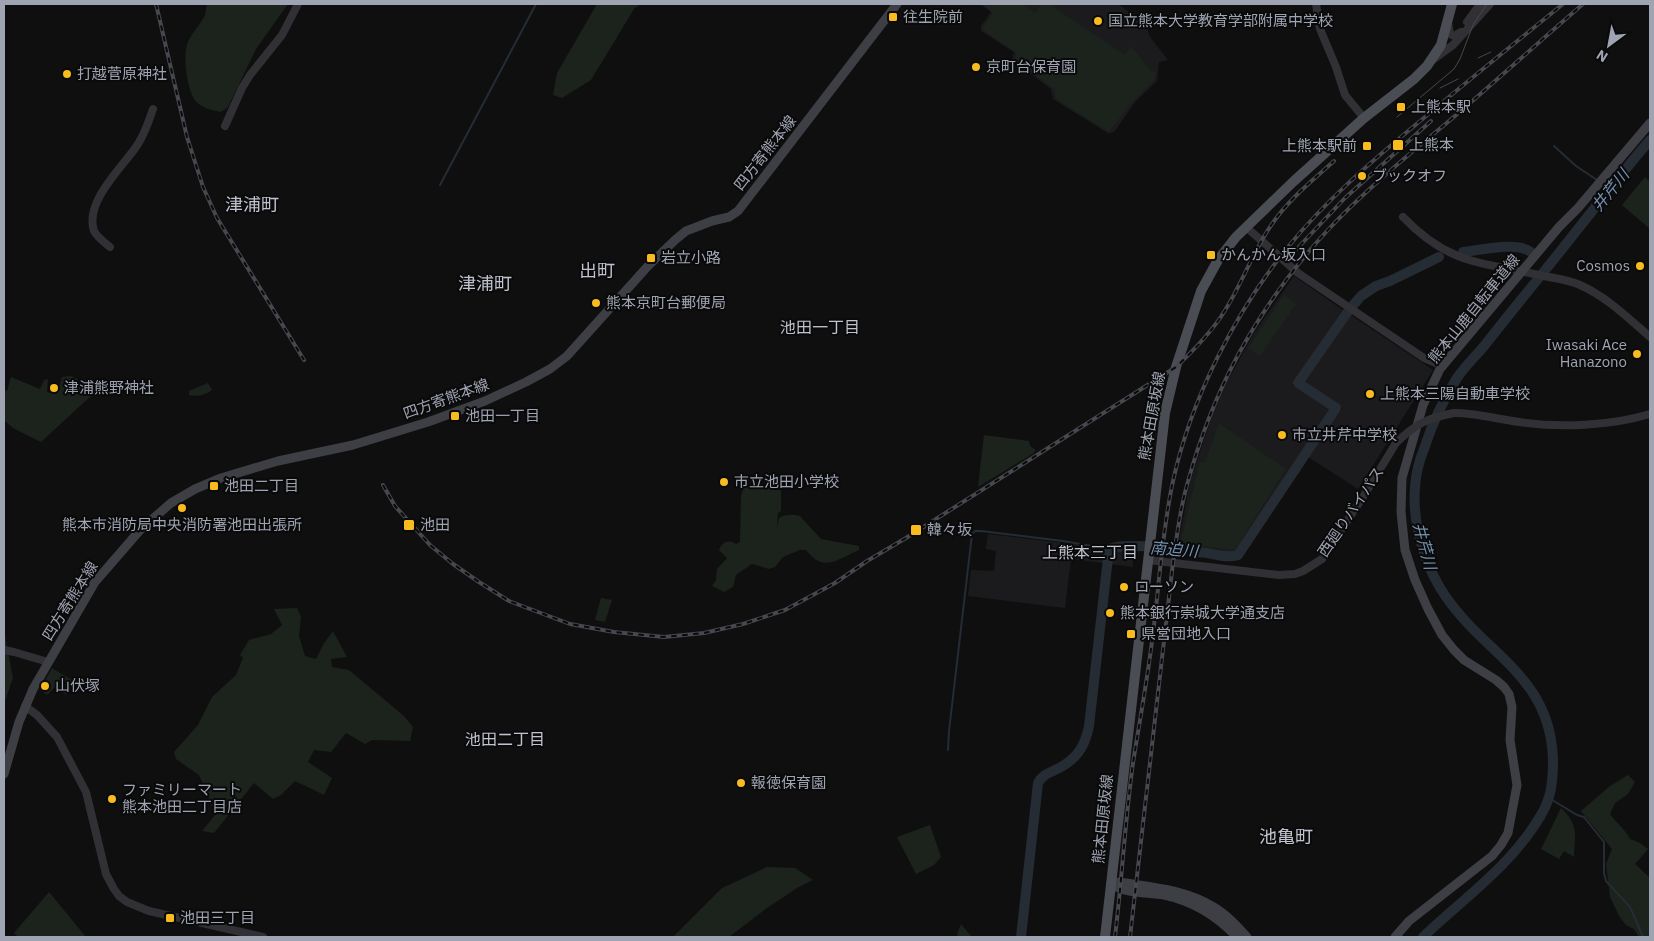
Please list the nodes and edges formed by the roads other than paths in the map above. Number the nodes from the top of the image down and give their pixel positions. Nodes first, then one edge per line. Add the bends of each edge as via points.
1 (298, 4) edge
2 (897, 4) edge
3 (1316, 4) edge
4 (1452, 4) edge
5 (1480, 4) edge
6 (1490, 4) edge
7 (1448, 22) junction
8 (1460, 32) junction
9 (1453, 45) junction
10 (1432, 60) junction
11 (153, 109) dead end
12 (1364, 118) junction
13 (1650, 123) edge
14 (225, 126) dead end
15 (1403, 217) dead end
16 (1246, 227) junction
17 (110, 247) dead end
18 (1524, 272) junction
19 (1650, 337) edge
20 (1442, 366) junction
21 (1650, 414) edge
22 (1148, 560) junction
23 (4, 650) edge
24 (48, 662) junction
25 (25, 706) junction
26 (4, 774) edge
27 (1110, 884) junction
28 (263, 937) edge
29 (1105, 937) edge
30 (1237, 937) edge
31 (1247, 937) edge
32 (1395, 937) edge

1 - 14 street via 282,35 245,83
2 - 24 main road, 四方寄熊本線 via 738,210 729,217 686,231 674,240 567,356 526,382 470,407 352,445 251,468 175,500 141,529 95,582
3 - 12 street via 1320,29 1345,95
4 - 7 main road, 熊本田原坂線
5 - 8 street
6 - 9 street
7 - 8 street via 1450,34 1454,36
7 - 10 main road, 熊本田原坂線
8 - 9 street
9 - 10 street
10 - 12 main road, 熊本田原坂線 via 1414,79
11 - 17 street via 138,144 97,203 93,223 95,233
12 - 16 main road, 熊本田原坂線
13 - 18 main road, 熊本山鹿自転車道線
15 - 18 street via 1425,238 1448,252 1478,263
16 - 20 street via 1287,265 1424,358
16 - 22 main road, 熊本田原坂線 via 1228,246 1208,277 1176,367 1165,413
18 - 19 street via 1579,285 1609,302
18 - 20 main road, 熊本山鹿自転車道線
20 - 32 main road, 熊本山鹿自転車道線 via 1423,405 1402,478 1405,550 1415,580 1442,635 1464,660 1496,680 1508,694 1512,708 1510,740 1517,785 1508,833 1502,845 1409,921
21 - 22 street, 西廻りバイパス, bridge via 1595,424 1521,422 1468,413 1433,418 1418,424 1396,443 1322,558 1303,571 1279,575
22 - 27 main road, 熊本田原坂線
23 - 24 street
24 - 25 main road, 四方寄熊本線
25 - 26 main road, 四方寄熊本線
25 - 28 street via 37,714 57,737 82,784 106,874 119,896 149,910
27 - 29 main road, 熊本田原坂線
27 - 30 main road via 1118,889 1186,901 1206,911
27 - 31 main road via 1119,882 1172,890 1192,897 1212,906

